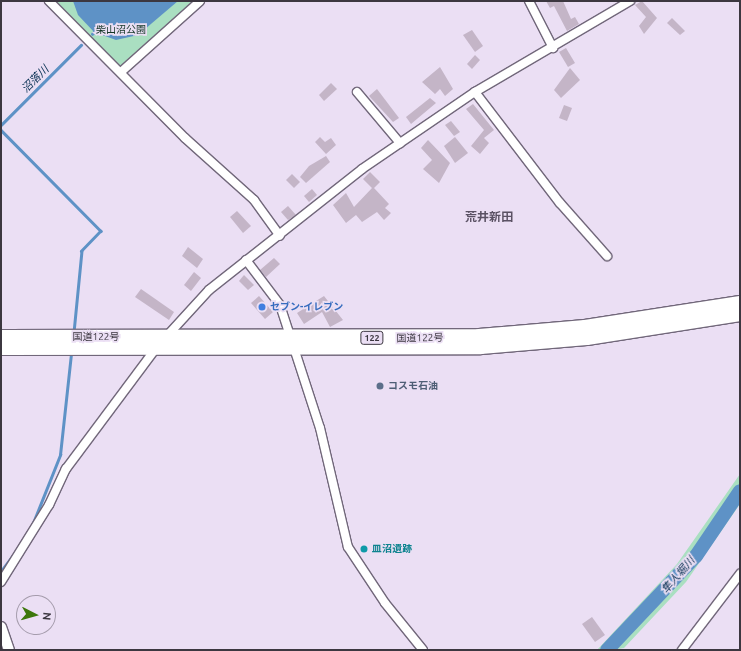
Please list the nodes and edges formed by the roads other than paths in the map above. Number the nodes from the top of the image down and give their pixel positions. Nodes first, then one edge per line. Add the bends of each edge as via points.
1 (49, 1) edge
2 (200, 1) edge
3 (529, 1) edge
4 (630, 1) edge
5 (553, 48) junction
6 (121, 72) junction
7 (357, 92) dead end
8 (475, 92) junction
9 (400, 143) junction
10 (280, 236) junction
11 (607, 256) dead end
12 (246, 260) junction
13 (740, 303) edge
14 (740, 314) edge
15 (1, 337) edge
16 (165, 338) junction
17 (292, 343) junction
18 (1, 348) edge
19 (156, 348) junction
20 (740, 574) edge
21 (1, 582) edge
22 (1, 627) edge
23 (10, 650) edge
24 (424, 650) edge
25 (682, 650) edge

1 - 6 street
2 - 6 street
3 - 5 street
4 - 5 street
5 - 8 street
6 - 10 street via 185,138 254,200
7 - 9 street
8 - 9 street
8 - 11 street via 560,203
9 - 10 street via 362,169
10 - 12 street
12 - 16 street via 209,290
12 - 17 street via 280,305
13 - 17 highway, 国道122号 / 122 via 533,333
14 - 17 highway, 国道122号 / 122 via 533,344 481,348
15 - 16 highway, 国道122号 / 122
16 - 17 highway, 国道122号 / 122
16 - 19 street
17 - 19 highway, 国道122号 / 122
17 - 24 street via 320,428 348,547 385,603
18 - 19 highway, 国道122号 / 122
19 - 21 street via 66,469 49,505
20 - 25 street
22 - 23 street

